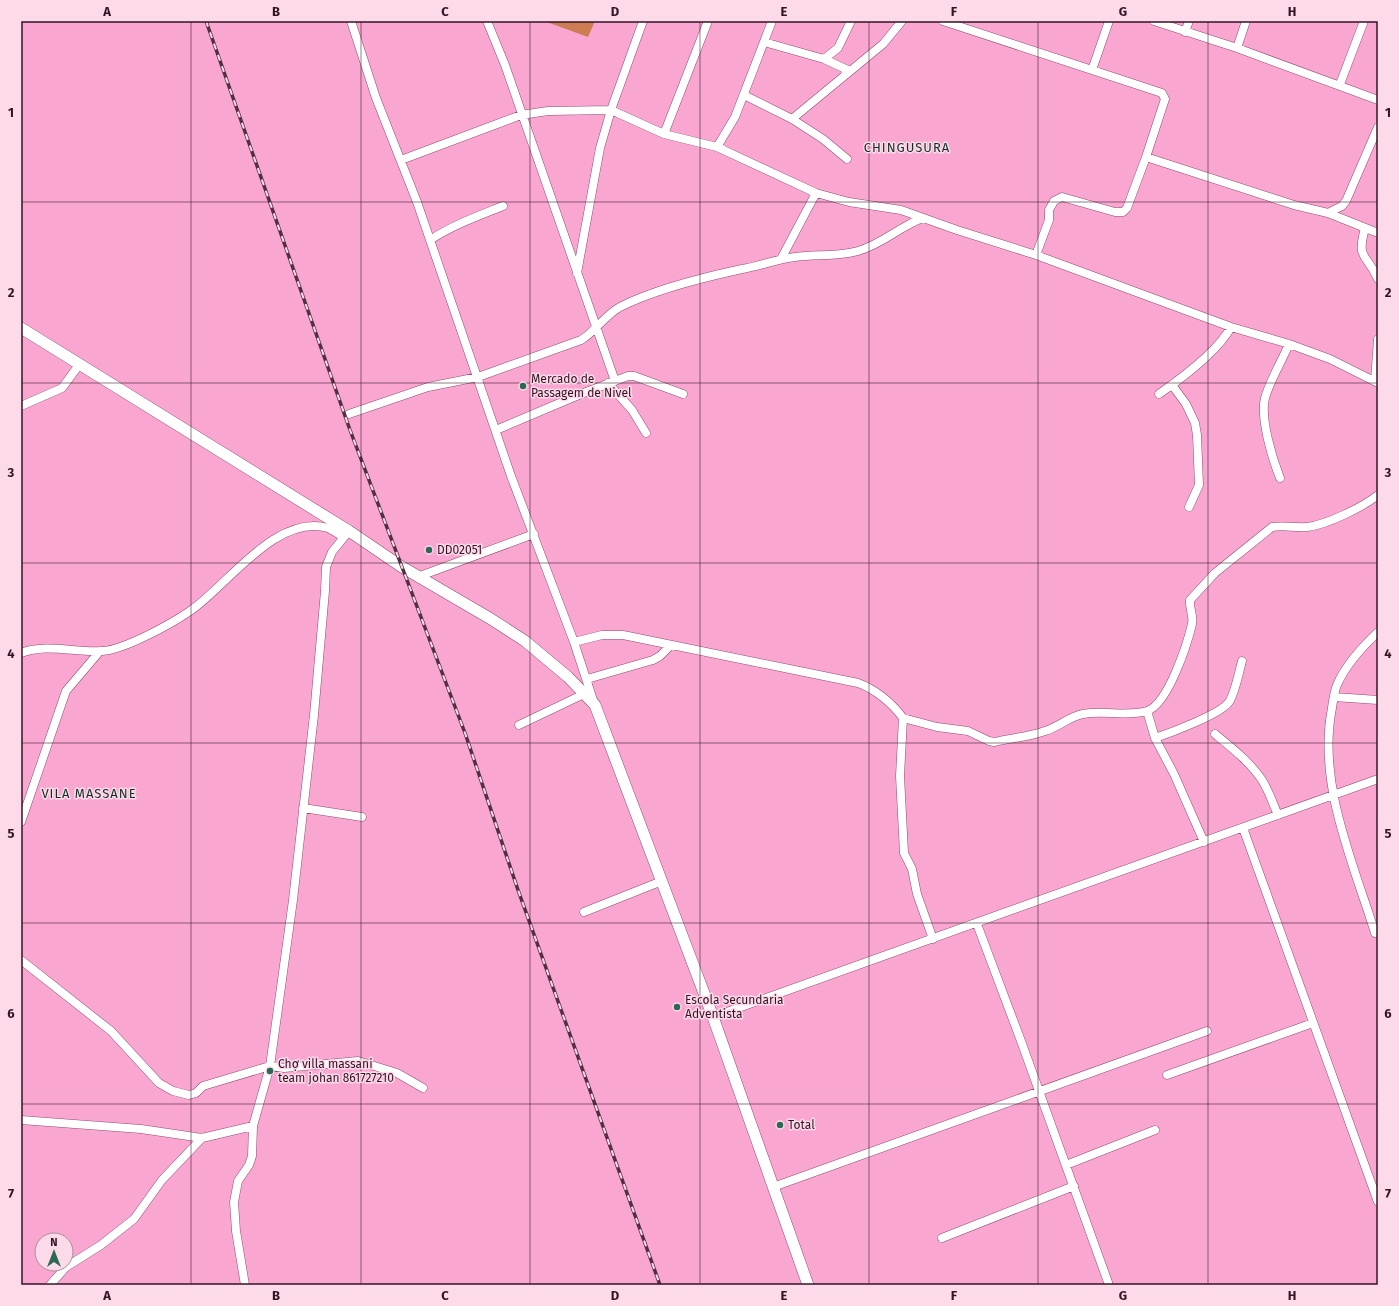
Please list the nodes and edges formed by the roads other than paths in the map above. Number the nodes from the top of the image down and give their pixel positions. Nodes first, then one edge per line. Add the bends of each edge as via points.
1 (351, 21) edge
2 (487, 21) edge
3 (643, 21) edge
4 (708, 21) edge
5 (772, 21) edge
6 (851, 21) edge
7 (902, 21) edge
8 (943, 21) edge
9 (1109, 21) edge
10 (1154, 21) edge
11 (1189, 21) edge
12 (1246, 21) edge
13 (1364, 21) edge
14 (1185, 32) junction
15 (764, 42) junction
16 (1237, 48) junction
17 (824, 59) junction
18 (1092, 70) junction
19 (850, 71) junction
20 (1340, 84) junction
21 (744, 95) junction
22 (1378, 100) edge
23 (611, 110) junction
24 (521, 115) junction
25 (792, 119) junction
26 (1378, 127) edge
27 (664, 134) junction
28 (717, 147) junction
29 (1146, 156) junction
30 (847, 159) dead end
31 (400, 160) junction
32 (816, 193) junction
33 (1346, 201) junction
34 (503, 206) dead end
35 (1328, 213) junction
36 (923, 218) junction
37 (1346, 221) junction
38 (1365, 228) junction
39 (1378, 233) edge
40 (430, 240) junction
41 (1036, 255) junction
42 (781, 259) junction
43 (577, 273) junction
44 (1378, 279) edge
45 (1231, 326) junction
46 (21, 328) edge
47 (597, 328) junction
48 (1378, 339) edge
49 (1289, 344) junction
50 (79, 365) junction
51 (478, 377) junction
52 (611, 382) junction
53 (1376, 382) edge
54 (1172, 385) junction
55 (683, 394) dead end
56 (1159, 394) dead end
57 (21, 406) edge
58 (349, 414) dead end
59 (496, 430) junction
60 (646, 433) dead end
61 (1280, 478) dead end
62 (1378, 495) edge
63 (1188, 507) dead end
64 (346, 534) junction
65 (534, 534) junction
66 (420, 576) junction
67 (1378, 632) edge
68 (574, 642) junction
69 (671, 645) junction
70 (100, 651) junction
71 (21, 653) edge
72 (1242, 661) dead end
73 (587, 679) junction
74 (584, 694) junction
75 (1334, 697) junction
76 (1378, 700) edge
77 (594, 706) junction
78 (1147, 710) junction
79 (903, 718) junction
80 (519, 725) dead end
81 (1215, 734) dead end
82 (1155, 738) junction
83 (1378, 779) edge
84 (1333, 795) junction
85 (303, 808) junction
86 (1278, 815) junction
87 (362, 817) dead end
88 (21, 822) edge
89 (1243, 828) junction
90 (1204, 842) junction
91 (662, 881) junction
92 (584, 912) dead end
93 (977, 924) junction
94 (1374, 933) dead end
95 (933, 939) junction
96 (21, 960) edge
97 (713, 1017) junction
98 (1313, 1023) junction
99 (1207, 1031) dead end
100 (270, 1066) junction
101 (1167, 1075) dead end
102 (423, 1088) dead end
103 (1039, 1091) junction
104 (21, 1120) edge
105 (253, 1126) junction
106 (1156, 1130) dead end
107 (202, 1138) junction
108 (1066, 1165) junction
109 (1074, 1186) junction
110 (773, 1187) junction
111 (1378, 1202) edge
112 (942, 1238) dead end
113 (50, 1285) edge
114 (245, 1285) edge
115 (808, 1285) edge
116 (1109, 1285) edge

1 - 31 street via 376,98
2 - 24 street
3 - 23 street
4 - 27 street
5 - 15 street
6 - 17 street via 838,48
7 - 19 street via 883,44
8 - 18 street
9 - 18 street
10 - 14 street
11 - 14 street
12 - 16 street
13 - 20 street
14 - 16 street
15 - 17 street
15 - 21 street
16 - 20 street
17 - 19 street
18 - 29 street via 1162,93 1164,96
19 - 25 street
20 - 22 street
21 - 25 street
21 - 28 street via 735,117
23 - 24 street via 560,110
23 - 27 street
23 - 43 street via 595,171
24 - 31 street
24 - 43 street
25 - 30 street via 823,139
26 - 33 street
27 - 28 street
28 - 32 street
29 - 35 street via 1294,205
29 - 41 street via 1127,208 1123,212 1062,197 1054,201
31 - 40 street
32 - 36 street via 849,202 890,207
32 - 42 street
33 - 35 street
33 - 37 street
34 - 40 street via 456,225
35 - 37 street
36 - 41 street
36 - 42 street via 912,222 880,243 858,251 840,255
37 - 38 street
38 - 39 street
38 - 44 street via 1361,253
40 - 51 street
41 - 45 street
42 - 47 street via 722,272 631,302 609,315
43 - 47 street
45 - 49 street
45 - 54 street via 1220,344
46 - 50 main road
47 - 51 street via 580,340
47 - 52 street
48 - 53 street
49 - 53 street via 1330,358
49 - 61 street via 1265,399 1270,448
50 - 57 street via 62,388
50 - 64 main road via 132,396
51 - 58 street via 428,387
51 - 59 street
52 - 55 street via 634,376
52 - 59 street
52 - 60 street
54 - 56 street
54 - 63 street via 1186,404 1195,423 1197,435 1199,485
59 - 65 street
62 - 78 street via 1318,524 1307,527 1272,527 1215,573 1190,600 1193,622 1176,669 1162,698
64 - 66 main road
64 - 70 street via 315,527 297,529 280,535 190,610 126,645
64 - 85 street via 332,552 326,567 326,591
65 - 66 street
65 - 68 street
66 - 74 main road via 525,641
67 - 75 street via 1347,666
68 - 69 street via 602,635 623,635
68 - 73 street
69 - 73 street via 653,660
69 - 79 street via 858,683 867,686 887,701
70 - 71 street via 39,649
70 - 88 street via 66,691
72 - 82 street via 1231,698 1224,708 1178,731
73 - 77 street
74 - 77 main road
74 - 80 street
75 - 76 street
75 - 84 street via 1328,724 1328,753
77 - 91 main road
78 - 79 street via 1134,713 1086,714 1067,719 1044,732 994,742 968,731
78 - 82 street
79 - 95 street via 900,776 904,853 912,869 917,894
81 - 86 street via 1255,770 1263,781
82 - 90 street
83 - 84 street
84 - 86 street
84 - 94 street
85 - 87 street
85 - 100 street
86 - 89 street
89 - 90 street
89 - 98 street
90 - 93 street
91 - 92 street
91 - 97 main road
93 - 95 street
93 - 103 street
95 - 97 street
96 - 100 street via 112,1032 159,1083 173,1090 189,1095 196,1093 203,1086
97 - 110 main road
98 - 101 street
98 - 111 street
99 - 103 street
100 - 102 street via 284,1068 358,1061 397,1073
100 - 105 street
103 - 108 street
103 - 110 street
104 - 107 street via 140,1129
105 - 107 street
105 - 114 street via 252,1156 238,1181 234,1202
106 - 108 street
107 - 113 street via 162,1180 134,1219 101,1245 66,1267
108 - 109 street
109 - 112 street
109 - 116 street
110 - 115 main road

